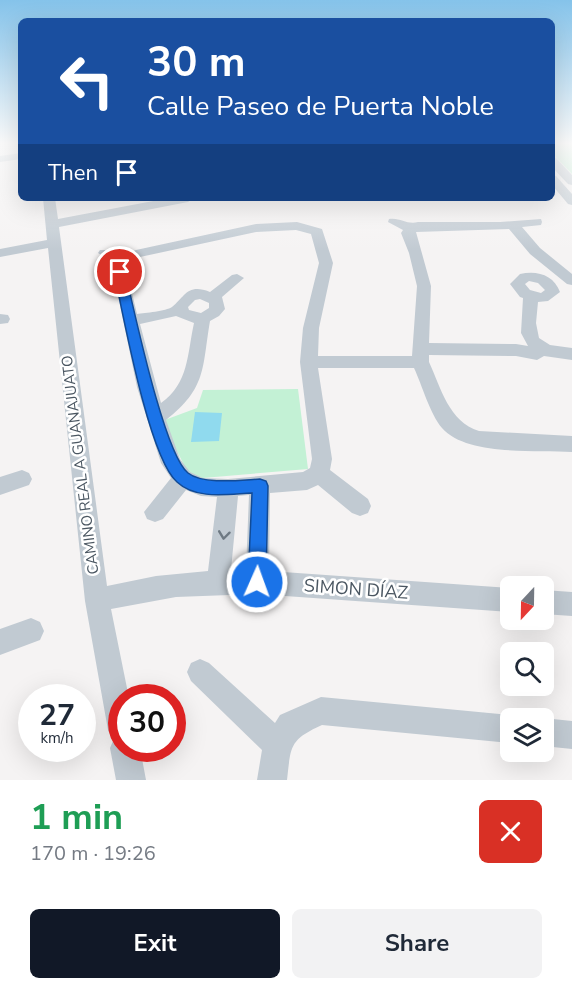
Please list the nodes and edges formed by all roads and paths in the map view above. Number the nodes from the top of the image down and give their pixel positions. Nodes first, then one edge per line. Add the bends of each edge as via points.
1 (555, 181) edge
2 (49, 201) edge
3 (102, 201) edge
4 (173, 201) edge
5 (572, 201) edge
6 (104, 215) junction
7 (394, 222) dead end
8 (536, 222) dead end
9 (52, 224) junction
10 (513, 225) junction
11 (411, 229) junction
12 (54, 243) junction
13 (0, 253) edge
14 (105, 254) dead end
15 (122, 262) junction
16 (237, 278) dead end
17 (572, 282) edge
18 (531, 296) dead end
19 (213, 297) junction
20 (180, 310) junction
21 (203, 318) junction
22 (131, 321) junction
23 (572, 354) edge
24 (419, 355) junction
25 (536, 355) junction
26 (309, 362) junction
27 (156, 417) junction
28 (572, 444) edge
29 (319, 473) junction
30 (183, 478) junction
31 (22, 479) dead end
32 (0, 486) edge
33 (260, 486) junction
34 (228, 488) junction
35 (360, 506) dead end
36 (155, 512) dead end
37 (218, 581) junction
38 (257, 582) junction
39 (500, 599) edge
40 (97, 601) junction
41 (554, 603) edge
42 (572, 604) edge
43 (31, 631) dead end
44 (0, 642) edge
45 (200, 672) dead end
46 (113, 684) edge
47 (500, 728) edge
48 (554, 733) edge
49 (572, 735) edge
50 (277, 745) junction
51 (128, 762) edge
52 (131, 780) edge
53 (272, 780) edge

1 - 5 street
2 - 9 street, CAMINO REAL A GUANAJUATO
3 - 6 street
4 - 6 street
6 - 9 street
7 - 11 street
8 - 10 street
9 - 12 street, CAMINO REAL A GUANAJUATO
10 - 11 street
10 - 17 street via 535,251
11 - 24 street via 408,233 424,286
12 - 13 street
12 - 40 street, CAMINO REAL A GUANAJUATO
14 - 15 street
15 - 22 street via 120,272
15 - 26 street via 136,254 256,228 314,222 326,263 311,328
16 - 19 street
18 - 25 street via 528,320
19 - 20 street via 190,296 182,302
19 - 21 street via 217,309
20 - 21 street via 191,318
20 - 22 street
21 - 27 street via 190,384 180,399
22 - 27 street
23 - 25 street
24 - 25 street via 516,350
24 - 26 street
24 - 28 street via 447,421 460,433 479,439
26 - 29 street via 322,459
27 - 30 street via 171,463
29 - 33 street via 307,481
29 - 35 street
30 - 34 street via 201,487
30 - 36 street
31 - 32 street
33 - 34 street
33 - 38 street
34 -> 37 street
37 - 38 street, SIMON DÍAZ
37 - 40 street, SIMON DÍAZ via 128,591
38 - 39 street, SIMON DÍAZ
40 - 46 street, CAMINO REAL A GUANAJUATO
41 - 42 street
43 - 44 street
45 - 50 street
47 - 50 street via 321,711 290,725
48 - 49 street
50 - 53 street
51 - 52 street

